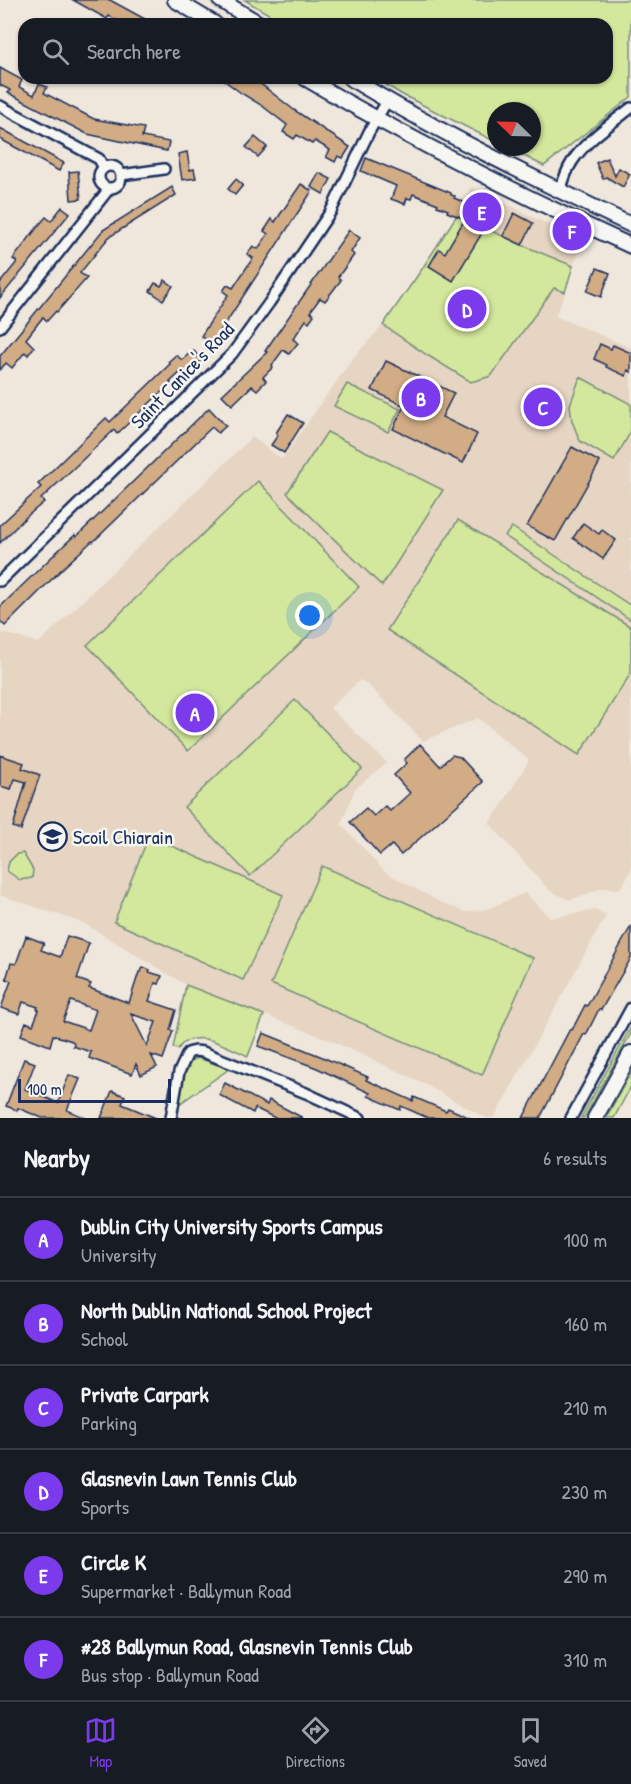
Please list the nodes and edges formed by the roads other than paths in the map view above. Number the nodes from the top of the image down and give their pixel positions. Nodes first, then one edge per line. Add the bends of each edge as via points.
1 (175, 0) edge
2 (220, 0) edge
3 (205, 18) edge
4 (250, 18) edge
5 (315, 84) edge
6 (360, 84) edge
7 (387, 101) junction
8 (0, 106) edge
9 (631, 108) edge
10 (376, 120) junction
11 (104, 168) junction
12 (164, 169) dead end
13 (121, 175) junction
14 (109, 189) junction
15 (560, 192) junction
16 (552, 208) junction
17 (631, 225) edge
18 (631, 246) edge
19 (0, 327) edge
20 (0, 581) edge
21 (631, 1008) edge
22 (631, 1053) edge
23 (171, 1118) edge
24 (360, 1118) edge
25 (572, 1118) edge
26 (595, 1118) edge

1 - 3 main road
2 - 4 main road
5 - 10 main road
6 - 7 main road
7 - 10 street, Saint Canice's Road
7 - 15 main road
8 - 11 street via 99,159
9 - 15 street via 575,158
10 - 16 main road
10 - 20 street, Saint Canice's Road via 331,211 231,354
11 - 13 street via 115,167
11 - 14 street via 100,182
12 - 13 street
13 - 14 street via 118,186
14 - 19 street
15 - 16 main road
15 - 17 main road
16 - 18 main road
21 - 25 street
22 - 26 main road
23 - 24 street via 179,1072 188,1053 195,1051

